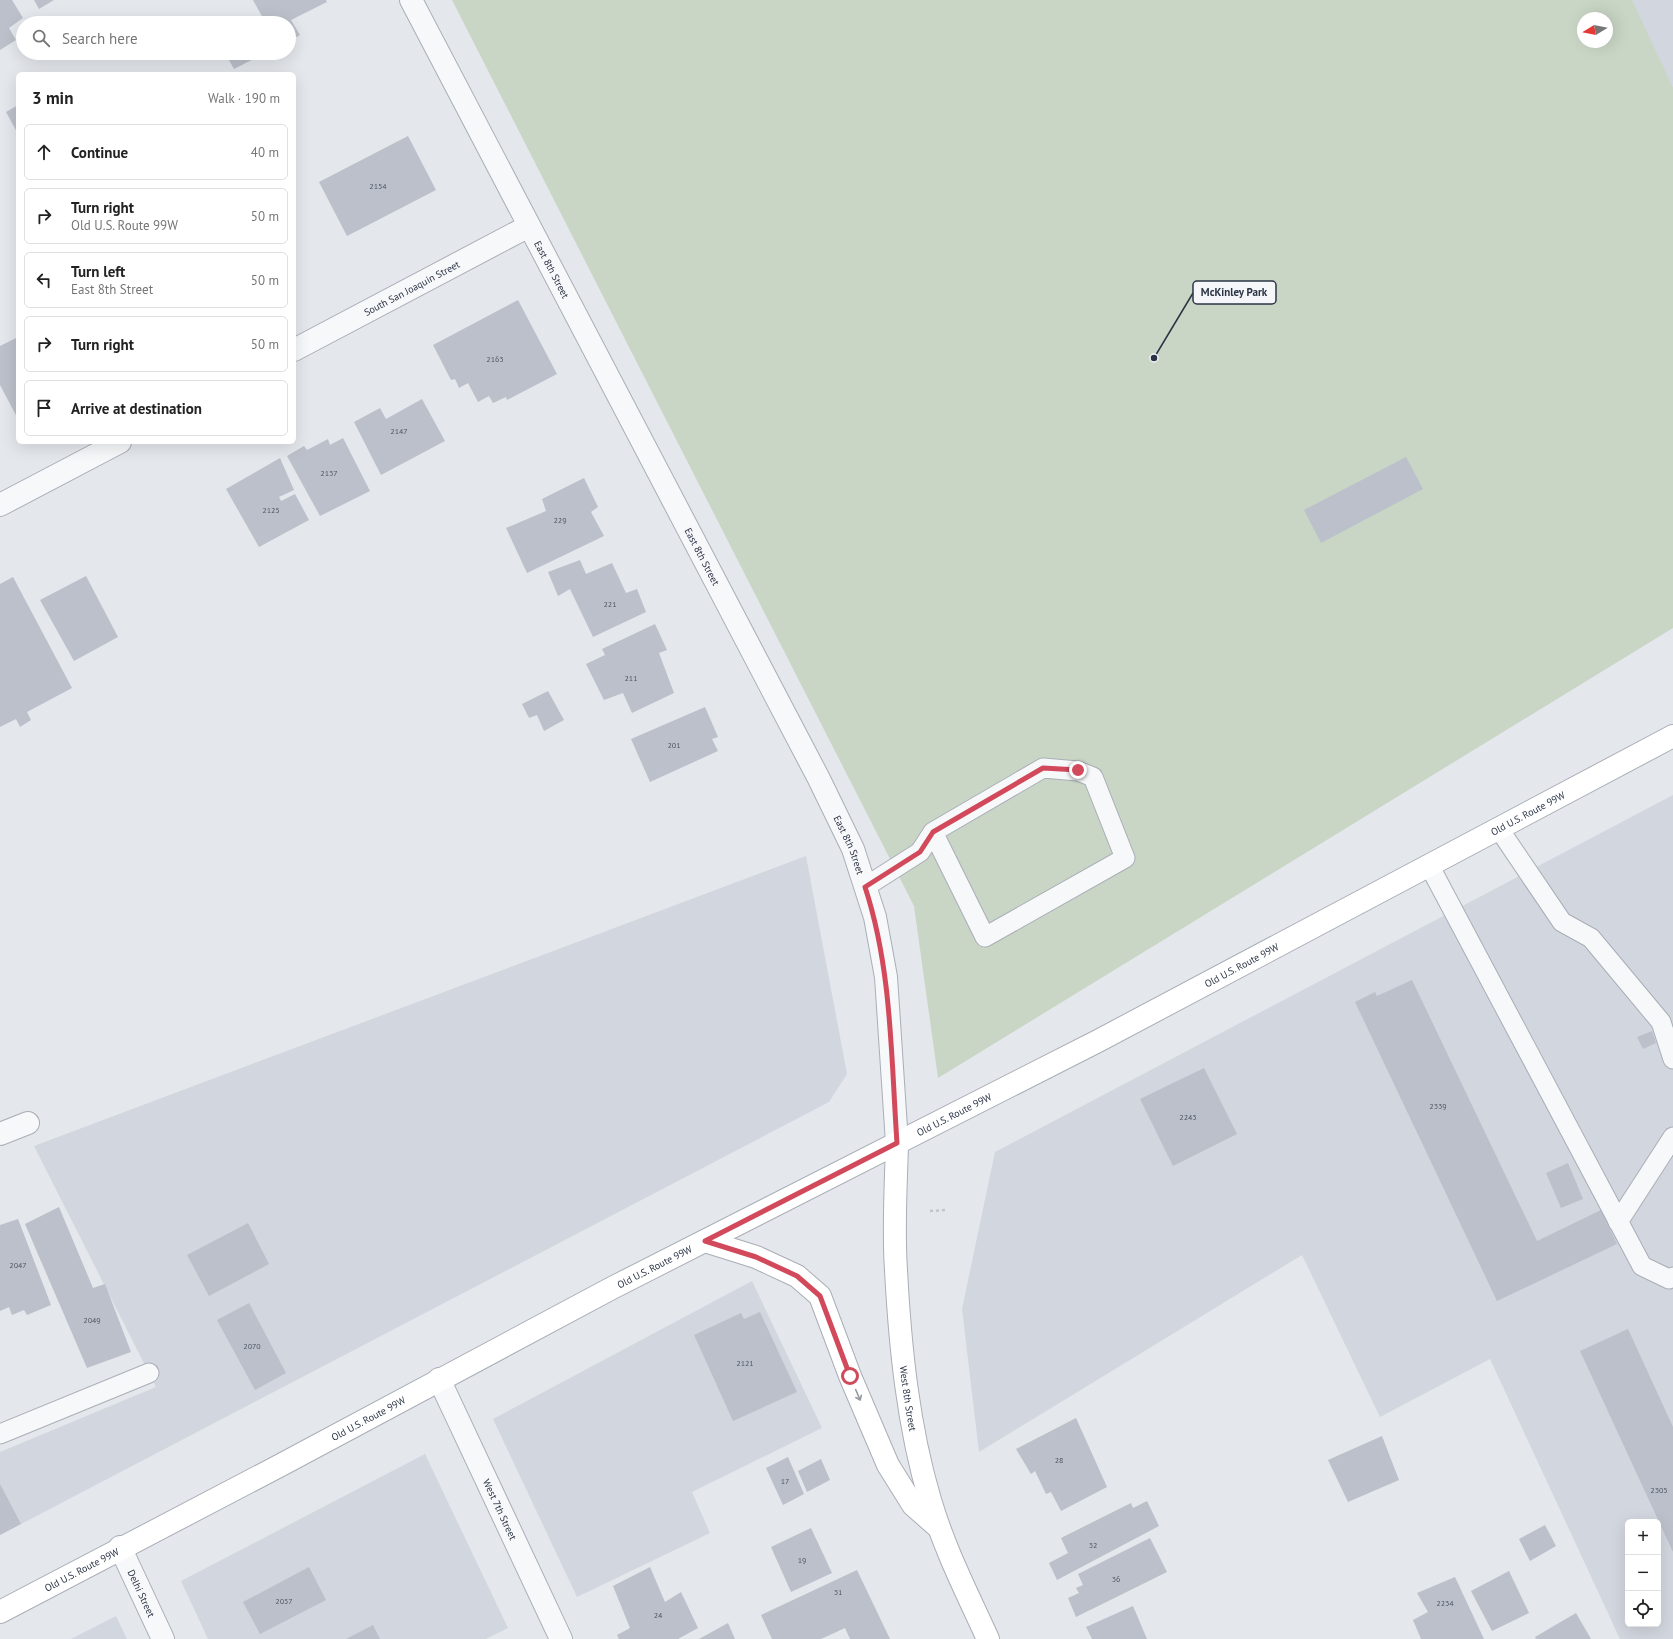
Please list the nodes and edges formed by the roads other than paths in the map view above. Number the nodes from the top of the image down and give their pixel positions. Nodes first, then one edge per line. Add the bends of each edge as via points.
1 (411, 0) edge
2 (529, 226) junction
3 (296, 349) edge
4 (116, 444) edge
5 (0, 505) edge
6 (1673, 736) edge
7 (1499, 828) junction
8 (933, 832) junction
9 (1429, 865) junction
10 (865, 887) junction
11 (1673, 1059) edge
12 (28, 1123) dead end
13 (0, 1134) edge
14 (1673, 1137) edge
15 (897, 1143) junction
16 (1618, 1222) junction
17 (705, 1241) junction
18 (1673, 1277) edge
19 (149, 1372) dead end
20 (439, 1379) junction
21 (0, 1434) edge
22 (940, 1529) junction
23 (120, 1548) junction
24 (0, 1612) edge
25 (163, 1639) edge
26 (561, 1639) edge
27 (988, 1639) edge

1 - 2 street, East 8th Street
2 - 3 street, South San Joaquin Street
2 - 10 street, East 8th Street via 819,779 853,849
4 - 5 street
6 - 7 main road, Old U.S. Route 99W
7 - 9 main road, Old U.S. Route 99W
7 - 11 lane via 1562,922 1591,938 1661,1022
8 - 8 lane via 1043,768 1078,770 1093,777 1125,858 985,937
8 - 10 lane via 920,852
9 - 15 main road, Old U.S. Route 99W
9 - 16 lane
10 - 15 street, East 8th Street via 875,917 886,977
12 - 13 street
14 - 16 lane
15 - 17 main road, Old U.S. Route 99W
15 - 22 main road, West 8th Street via 896,1269 904,1372 914,1433 930,1500
16 - 18 lane via 1642,1266 1669,1279
17 - 20 main road, Old U.S. Route 99W
17 -> 22 main road via 756,1257 797,1276 820,1296 850,1376 888,1465 913,1505
19 - 21 lane
20 - 23 main road, Old U.S. Route 99W
20 - 26 street, West 7th Street
22 - 27 main road, West 8th Street
23 - 24 main road, Old U.S. Route 99W
23 - 25 street, Delhi Street

